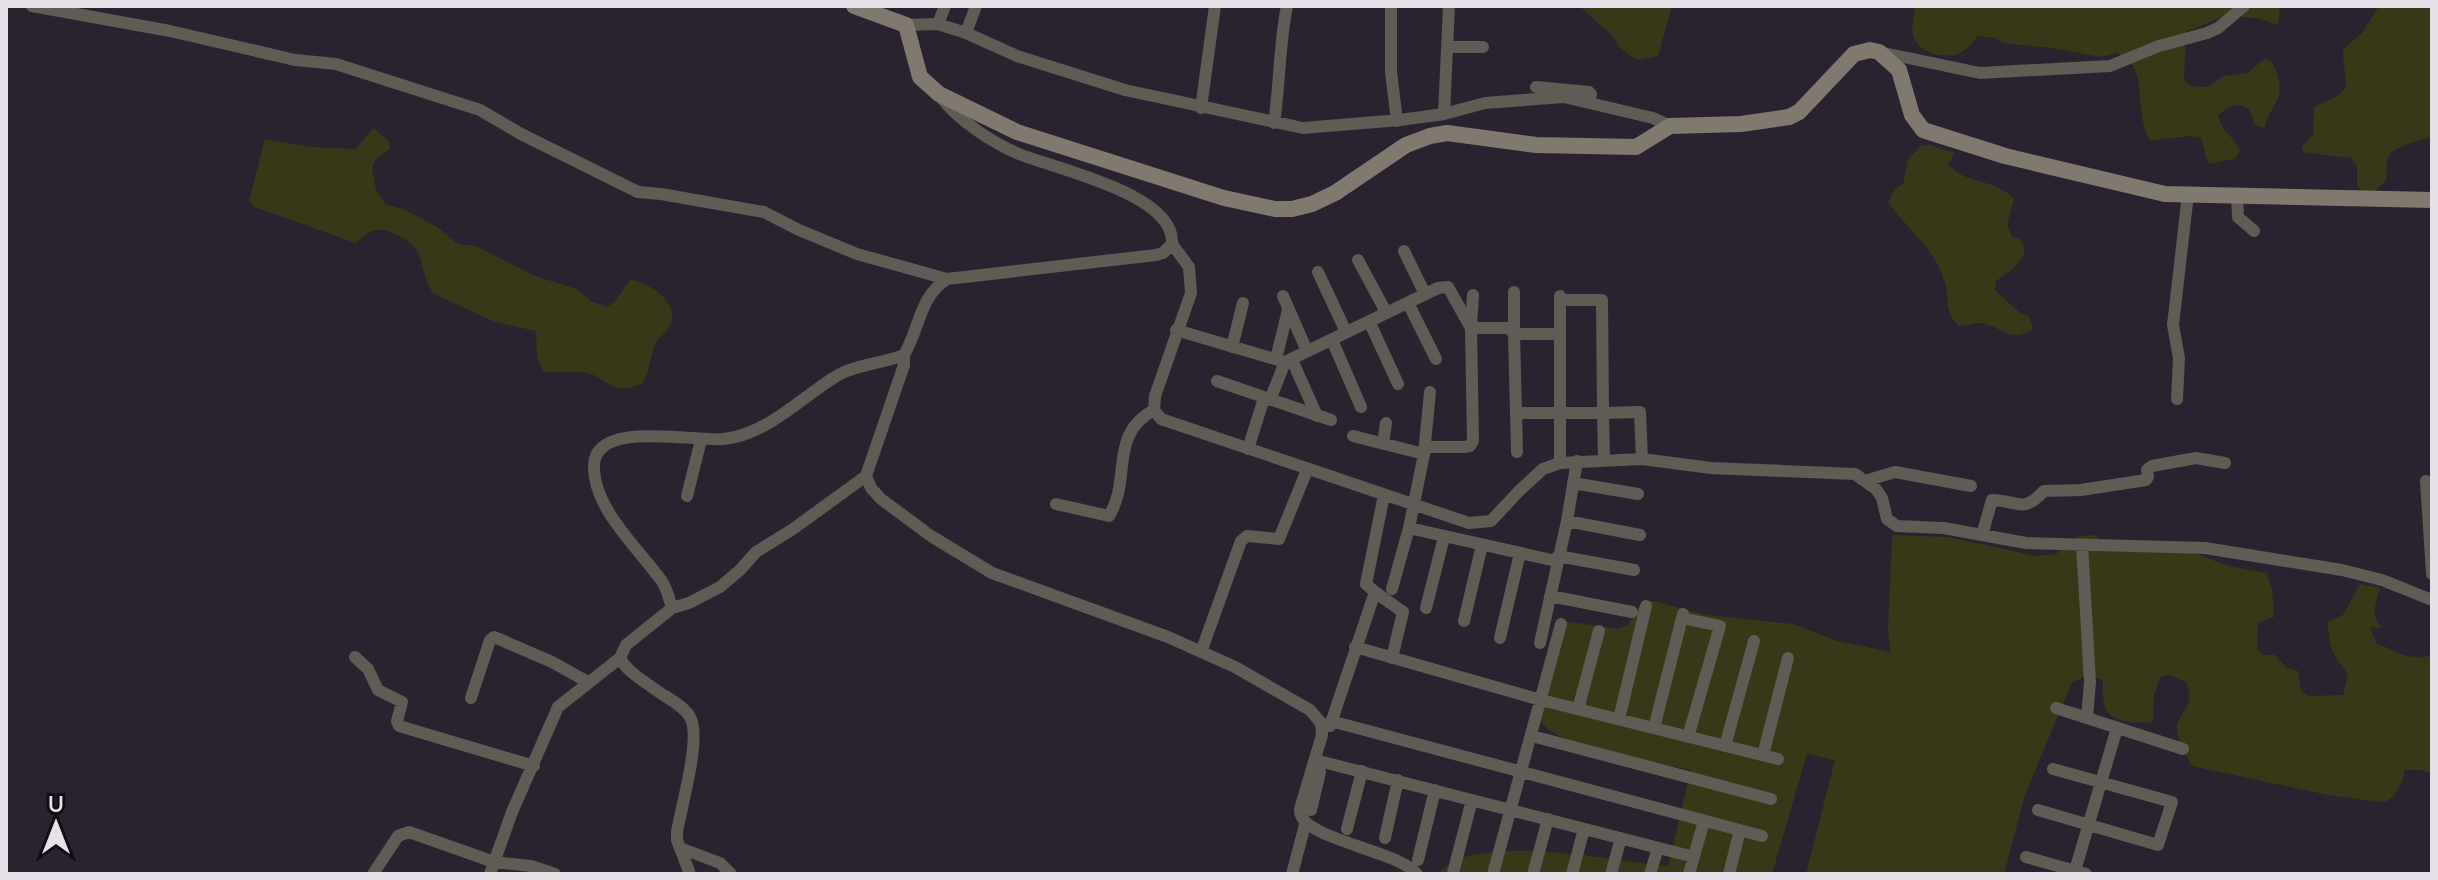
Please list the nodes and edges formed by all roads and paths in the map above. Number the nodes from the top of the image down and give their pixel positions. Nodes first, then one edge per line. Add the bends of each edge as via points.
1 (32, 6) edge
2 (854, 6) edge
3 (945, 6) edge
4 (976, 6) edge
5 (1215, 6) edge
6 (1287, 6) edge
7 (1391, 6) edge
8 (1449, 6) edge
9 (2244, 6) edge
10 (938, 24) junction
11 (906, 25) junction
12 (966, 33) junction
13 (1447, 47) junction
14 (1483, 47) dead end
15 (1879, 52) junction
16 (1536, 87) dead end
17 (1564, 93) junction
18 (939, 94) junction
19 (1201, 108) junction
20 (1444, 114) junction
21 (1397, 121) junction
22 (1274, 123) junction
23 (1670, 126) junction
24 (2188, 194) junction
25 (2237, 195) junction
26 (2432, 200) edge
27 (2254, 231) dead end
28 (1172, 244) junction
29 (1404, 251) dead end
30 (1358, 260) dead end
31 (1318, 272) dead end
32 (947, 279) junction
33 (1514, 292) dead end
34 (1425, 294) junction
35 (1473, 295) dead end
36 (1283, 296) dead end
37 (1243, 303) dead end
38 (1408, 303) junction
39 (1288, 310) junction
40 (1386, 312) junction
41 (1369, 321) junction
42 (1471, 328) junction
43 (1176, 330) junction
44 (1346, 332) junction
45 (1514, 334) junction
46 (1560, 334) junction
47 (1332, 340) junction
48 (1232, 347) junction
49 (1307, 351) junction
50 (904, 355) junction
51 (1436, 359) dead end
52 (1284, 360) junction
53 (1217, 381) dead end
54 (1398, 384) dead end
55 (1430, 392) dead end
56 (1267, 399) junction
57 (2177, 399) dead end
58 (1361, 407) dead end
59 (1154, 410) junction
60 (1516, 413) junction
61 (1603, 413) junction
62 (1561, 414) junction
63 (1317, 416) junction
64 (1331, 420) dead end
65 (1386, 423) dead end
66 (1353, 436) dead end
67 (701, 440) junction
68 (1383, 444) junction
69 (1248, 449) junction
70 (1425, 451) junction
71 (1517, 452) dead end
72 (1642, 459) junction
73 (1604, 460) junction
74 (1577, 461) junction
75 (1560, 463) junction
76 (2225, 463) dead end
77 (1307, 470) junction
78 (866, 476) junction
79 (1868, 480) junction
80 (2426, 481) dead end
81 (1573, 483) junction
82 (1971, 486) dead end
83 (1638, 494) dead end
84 (1384, 495) junction
85 (687, 496) dead end
86 (1056, 504) dead end
87 (1413, 505) junction
88 (1567, 521) junction
89 (1409, 528) junction
90 (1640, 535) dead end
91 (1982, 535) junction
92 (2431, 535) edge
93 (1444, 537) junction
94 (1482, 545) junction
95 (2082, 545) junction
96 (1520, 553) junction
97 (1557, 558) junction
98 (1634, 570) dead end
99 (2432, 574) edge
100 (1392, 589) dead end
101 (1375, 592) junction
102 (1550, 596) junction
103 (2432, 600) edge
104 (1646, 606) dead end
105 (672, 608) junction
106 (1426, 608) dead end
107 (1632, 612) dead end
108 (1464, 621) dead end
109 (1561, 624) dead end
110 (1599, 631) dead end
111 (1500, 638) dead end
112 (1754, 641) dead end
113 (1540, 643) dead end
114 (1355, 647) junction
115 (1201, 652) junction
116 (355, 657) dead end
117 (620, 658) junction
118 (1392, 658) junction
119 (1788, 658) dead end
120 (588, 682) junction
121 (471, 698) dead end
122 (1541, 700) junction
123 (2056, 708) dead end
124 (1578, 709) junction
125 (2087, 718) junction
126 (1619, 719) junction
127 (1331, 721) junction
128 (1654, 728) junction
129 (2117, 728) junction
130 (1532, 736) junction
131 (1688, 737) junction
132 (1725, 746) junction
133 (2183, 749) dead end
134 (1763, 755) junction
135 (1778, 759) dead end
136 (1319, 760) junction
137 (534, 766) junction
138 (2053, 769) dead end
139 (1362, 771) junction
140 (1522, 772) junction
141 (1398, 780) junction
142 (2101, 783) junction
143 (1435, 790) junction
144 (1771, 799) dead end
145 (1472, 800) junction
146 (1311, 810) dead end
147 (1510, 810) junction
148 (2038, 810) dead end
149 (1548, 819) junction
150 (1704, 821) junction
151 (1305, 825) junction
152 (2089, 825) junction
153 (1347, 829) dead end
154 (1584, 829) junction
155 (1740, 830) junction
156 (1762, 836) dead end
157 (1385, 838) dead end
158 (1621, 838) junction
159 (680, 848) junction
160 (1658, 848) junction
161 (1694, 857) junction
162 (2026, 857) dead end
163 (1417, 867) edge
164 (492, 868) edge
165 (1453, 873) edge
166 (2078, 873) edge
167 (373, 874) edge
168 (555, 874) edge
169 (690, 874) edge
170 (731, 874) edge
171 (1292, 874) edge
172 (1493, 874) edge
173 (1533, 874) edge
174 (1572, 874) edge
175 (1611, 874) edge
176 (1650, 874) edge
177 (1689, 874) edge
178 (1729, 874) edge

1 - 32 street via 336,64 480,110 638,192 764,212 857,254
2 - 11 street
3 - 10 street
4 - 12 street
5 - 19 street
6 - 22 street
7 - 21 street
8 - 13 street
9 - 15 street via 2207,33 2110,66 1980,73
10 - 11 street
10 - 12 street
11 - 18 street via 917,70
12 - 19 street via 1044,65
13 - 14 street
13 - 20 street
15 - 23 street via 1854,54 1789,117
15 - 24 street via 1899,70 1912,115 1923,130 2005,156 2165,194
16 - 17 street
17 - 20 street
17 - 23 street via 1589,92 1589,101
18 - 23 street via 1017,132 1224,198 1275,209 1292,209 1335,193 1430,136 1447,133 1638,154
18 - 28 street via 977,129 1017,153 1127,193 1151,207 1167,222
19 - 22 street
20 - 21 street
21 - 22 street via 1303,128
24 - 25 street
24 - 57 street via 2173,325 2179,358
25 - 26 street
25 - 27 street via 2238,217
28 - 32 street via 1156,255
28 - 43 street via 1189,267 1191,281
29 - 34 street
30 - 40 street
31 - 44 street
32 - 50 street via 927,297
33 - 45 street
34 - 38 street
34 - 42 street via 1448,287
35 - 42 street
36 - 39 street
37 - 48 street
38 - 40 street
38 - 51 street
39 - 49 street
39 - 52 street
40 - 41 street
41 - 44 street
41 - 54 street
42 - 45 street via 1509,328
42 - 70 street via 1473,441 1470,446
43 - 48 street
43 - 59 street
44 - 47 street
45 - 46 street
45 - 60 street
46 - 61 street via 1560,298 1602,300
46 - 62 street
47 - 49 street
47 - 58 street
48 - 52 street
49 - 52 street
50 - 67 street via 840,374 802,402 740,435
50 - 78 street
52 - 56 street
52 - 63 street
53 - 56 street
55 - 70 street
56 - 63 street
56 - 69 street
59 - 69 street via 1170,423
59 - 86 street via 1129,433 1109,516
60 - 62 street
60 - 71 street
61 - 62 street
61 - 72 street via 1640,412
61 - 73 street
62 - 75 street
63 - 64 street
65 - 68 street
66 - 68 street
67 - 85 street
67 - 105 street via 628,436 597,452 594,462 606,508 663,582
68 - 70 street
69 - 77 street
70 - 87 street
72 - 73 street
72 - 79 street via 1711,468 1833,471
73 - 74 street
74 - 75 street
74 - 81 street
75 - 87 street via 1533,477 1491,521 1469,523
76 - 91 street via 2196,458 2152,466 2146,480 2044,491 2026,505 1992,500
77 - 84 street
77 - 115 street via 1279,539 1247,536 1241,541
78 - 105 street via 756,552 720,587
78 - 115 street via 881,499 992,573
79 - 82 street via 1895,472
79 - 91 street via 1882,498 1887,519 1897,526
80 - 92 street
81 - 83 street
81 - 88 street
84 - 87 street
84 - 101 street via 1366,584
87 - 89 street
88 - 90 street
88 - 97 street
89 - 93 street
89 - 100 street
91 - 95 street
92 - 99 street
93 - 94 street
93 - 106 street
94 - 96 street
94 - 108 street
95 - 103 street via 2174,546 2342,570
95 - 125 street via 2090,682
96 - 97 street
96 - 111 street
97 - 98 street
97 - 102 street
101 - 114 street
101 - 118 street via 1403,612
102 - 107 street
102 - 113 street
104 - 126 street
105 - 117 street via 626,645
109 - 122 street
110 - 124 street
112 - 132 street
114 - 118 street
114 - 127 street
115 - 136 street via 1310,710 1322,728
116 - 137 street via 378,690 402,702 399,726
117 - 120 street
117 - 159 street via 688,713 694,726 677,832
118 - 122 street
119 - 134 street
120 - 121 street via 494,637
120 - 137 street via 558,707
122 - 124 street
122 - 130 street
123 - 125 street
124 - 126 street
125 - 129 street
126 - 128 street
127 - 136 street
127 - 140 street
128 - 131 street
128 - 131 street via 1682,616 1720,626
129 - 133 street
129 - 142 street
130 - 140 street
130 - 144 street
131 - 132 street
132 - 134 street
134 - 135 street
136 - 139 street
136 - 146 street
136 - 151 street via 1300,809
137 - 164 street
138 - 142 street
139 - 141 street
139 - 153 street
140 - 147 street
140 - 150 street
141 - 143 street
141 - 157 street
142 - 152 street
142 - 152 street via 2172,802 2158,845
143 - 145 street
143 - 163 street
145 - 147 street
145 - 165 street
147 - 149 street
147 - 172 street
148 - 152 street
149 - 154 street
149 - 173 street
150 - 155 street
150 - 161 street
151 - 163 street
151 - 171 street
152 - 166 street
154 - 158 street
154 - 174 street
155 - 156 street
155 - 178 street
158 - 160 street
158 - 175 street
159 - 169 street
159 - 170 street via 720,863
160 - 161 street
160 - 176 street
161 - 177 street
162 - 166 street
164 - 167 street via 409,832 398,836
164 - 168 street via 531,866

